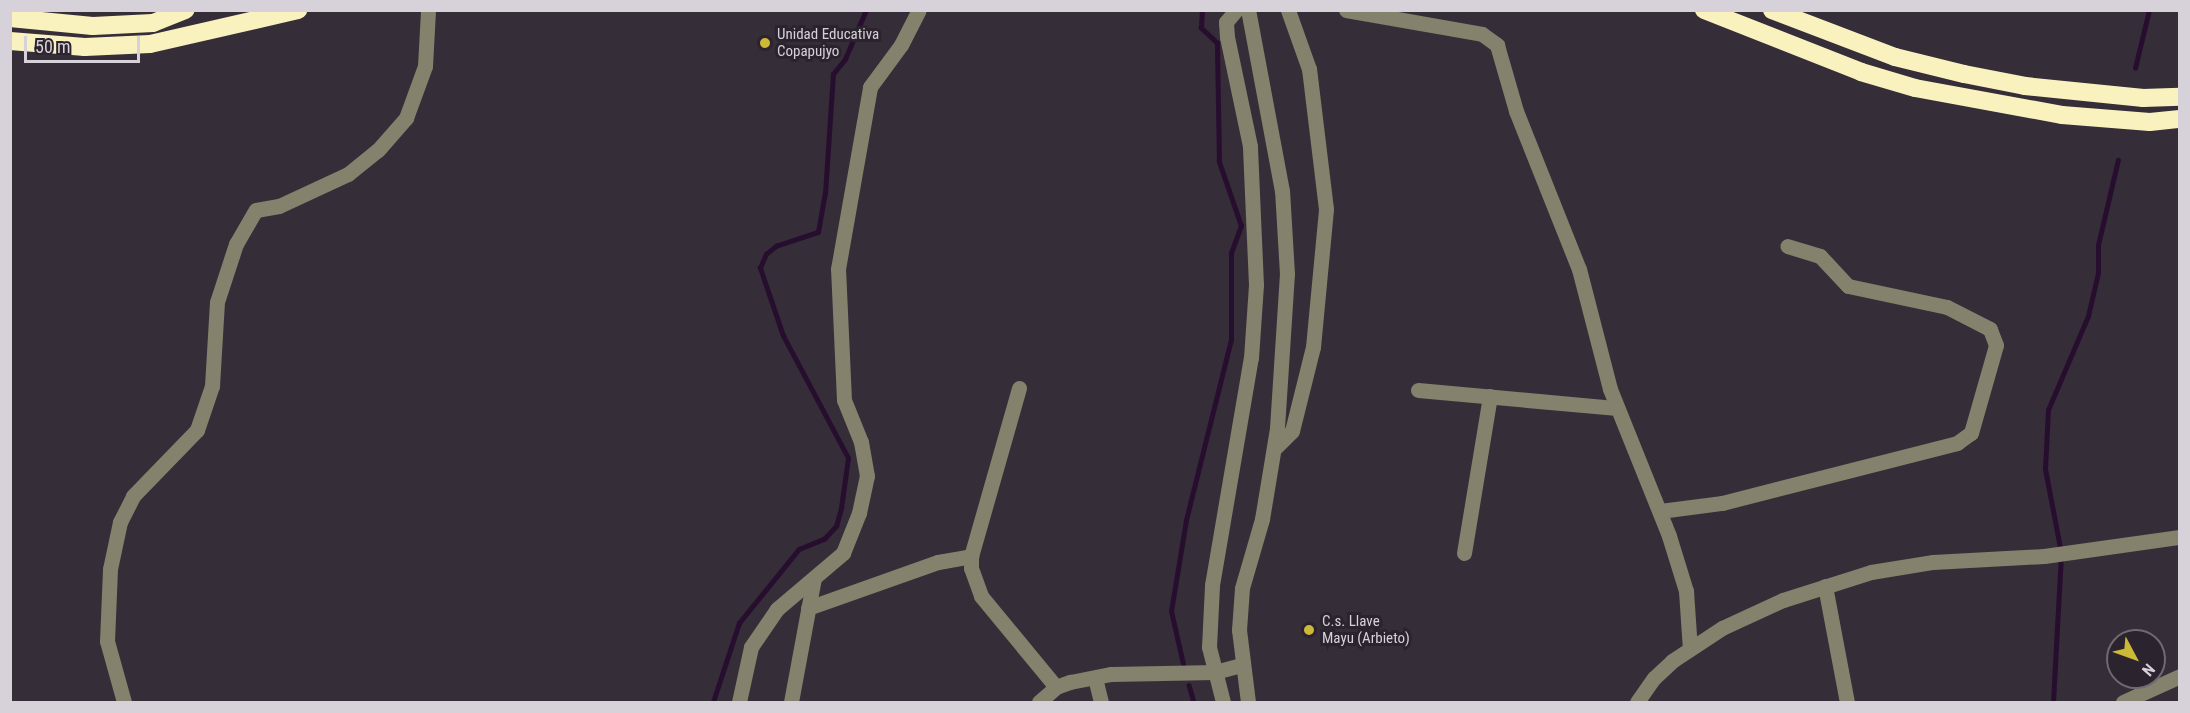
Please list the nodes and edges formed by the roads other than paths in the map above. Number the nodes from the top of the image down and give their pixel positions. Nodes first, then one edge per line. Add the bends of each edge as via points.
1 (37, 10) edge
2 (169, 10) edge
3 (185, 10) edge
4 (298, 10) edge
5 (428, 10) edge
6 (919, 10) edge
7 (1236, 10) edge
8 (1248, 10) edge
9 (1288, 10) edge
10 (1346, 10) edge
11 (1704, 10) edge
12 (1772, 10) edge
13 (10, 18) edge
14 (10, 41) edge
15 (2180, 97) edge
16 (2180, 119) edge
17 (1788, 246) dead end
18 (1019, 388) dead end
19 (1418, 390) dead end
20 (1490, 396) junction
21 (1617, 408) junction
22 (1274, 449) junction
23 (1660, 511) junction
24 (2180, 537) edge
25 (1464, 553) dead end
26 (971, 556) junction
27 (814, 578) junction
28 (1825, 586) junction
29 (808, 608) junction
30 (1690, 649) junction
31 (1241, 665) junction
32 (1215, 672) junction
33 (2180, 676) edge
34 (1095, 678) junction
35 (1056, 687) junction
36 (123, 702) edge
37 (740, 702) edge
38 (791, 702) edge
39 (1039, 702) edge
40 (1101, 702) edge
41 (1223, 702) edge
42 (1248, 702) edge
43 (1637, 702) edge
44 (1847, 702) edge
45 (2123, 702) edge

1 - 2 highway via 153,15
3 - 13 highway via 153,23 117,25
4 - 14 highway via 150,44 85,47
5 - 36 street via 425,66 406,118 378,150 348,174 279,206 255,210 236,244 217,302 212,386 197,430 133,496 120,522 110,569 107,641
6 - 27 street via 902,45 870,87 838,269 843,400 861,442 867,476 859,513 843,553
7 - 32 street via 1226,22 1227,38 1250,146 1256,285 1250,369 1212,585 1209,647
8 - 22 street via 1282,191 1285,340
9 - 22 street via 1309,69 1326,209 1310,357 1292,431
10 - 21 street via 1482,34 1497,45 1516,111 1579,269
11 - 16 highway via 1861,72 1927,91 2062,116 2150,122
12 - 15 highway via 1895,57 1964,74 2025,86 2143,99
17 - 23 street via 1820,256 1848,286 1947,307 1990,329 1996,345 1971,433 1957,442 1722,503
18 - 26 street
19 - 20 street
20 - 21 street
20 - 25 street
21 - 23 street
22 - 31 street via 1262,519 1242,588
23 - 30 street via 1686,591
24 - 28 street via 2044,556 1898,566
26 - 29 street via 938,562
26 - 35 street via 974,582 981,596
27 - 29 street
27 - 37 street via 777,609 751,646
28 - 30 street via 1757,611
28 - 44 street
29 - 38 street
30 - 43 street via 1654,678
31 - 32 street
31 - 42 street
32 - 34 street via 1112,674
32 - 41 street
33 - 45 street
34 - 35 street
34 - 40 street
35 - 39 street

